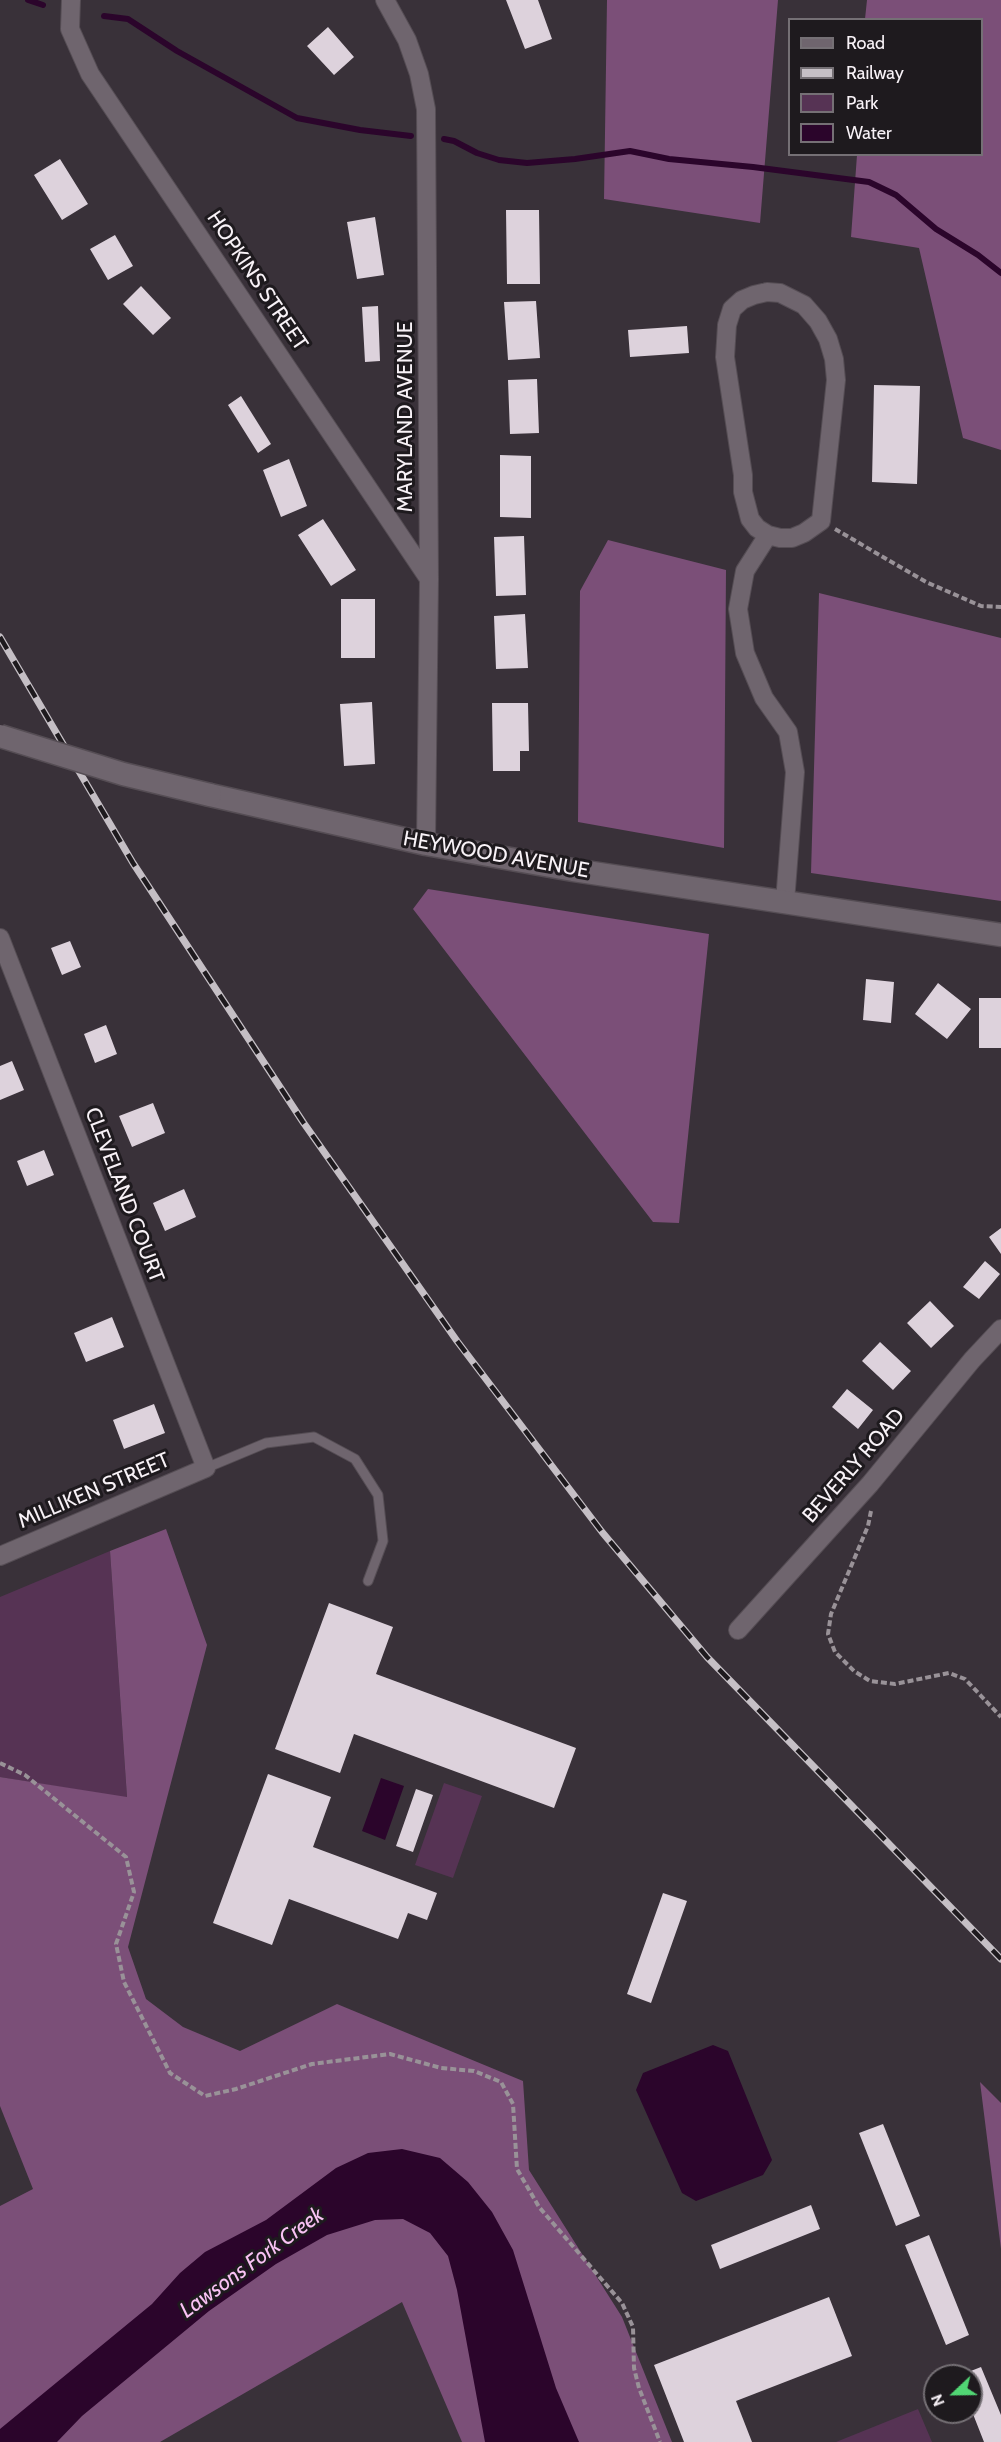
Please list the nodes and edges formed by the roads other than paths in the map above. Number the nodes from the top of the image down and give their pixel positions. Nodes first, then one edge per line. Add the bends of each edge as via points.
1 (71, 0) edge
2 (385, 0) edge
3 (768, 535) junction
4 (429, 579) junction
5 (0, 736) edge
6 (426, 844) junction
7 (785, 902) junction
8 (1001, 935) edge
9 (0, 938) edge
10 (1001, 1329) edge
11 (206, 1468) junction
12 (0, 1556) edge
13 (368, 1581) dead end
14 (738, 1630) dead end

1 - 4 street, HOPKINS STREET via 70,29 90,74
2 - 4 street, MARYLAND AVENUE via 407,40 426,109
3 - 3 street via 792,538 821,521 836,380 834,358 818,321 804,305 780,293 754,295 732,309 726,333 725,357 747,510 757,528
3 - 7 street via 745,571 738,609 745,653 764,698 788,732 795,772
4 - 6 street, MARYLAND AVENUE
5 - 6 street, HEYWOOD AVENUE, bridge via 114,772
6 - 7 street, HEYWOOD AVENUE
7 - 8 street, HEYWOOD AVENUE
9 - 11 street, CLEVELAND COURT
10 - 14 street, BEVERLY ROAD via 870,1484
11 - 12 street, MILLIKEN STREET
11 - 13 lane via 266,1443 314,1437 355,1459 378,1495 383,1541

